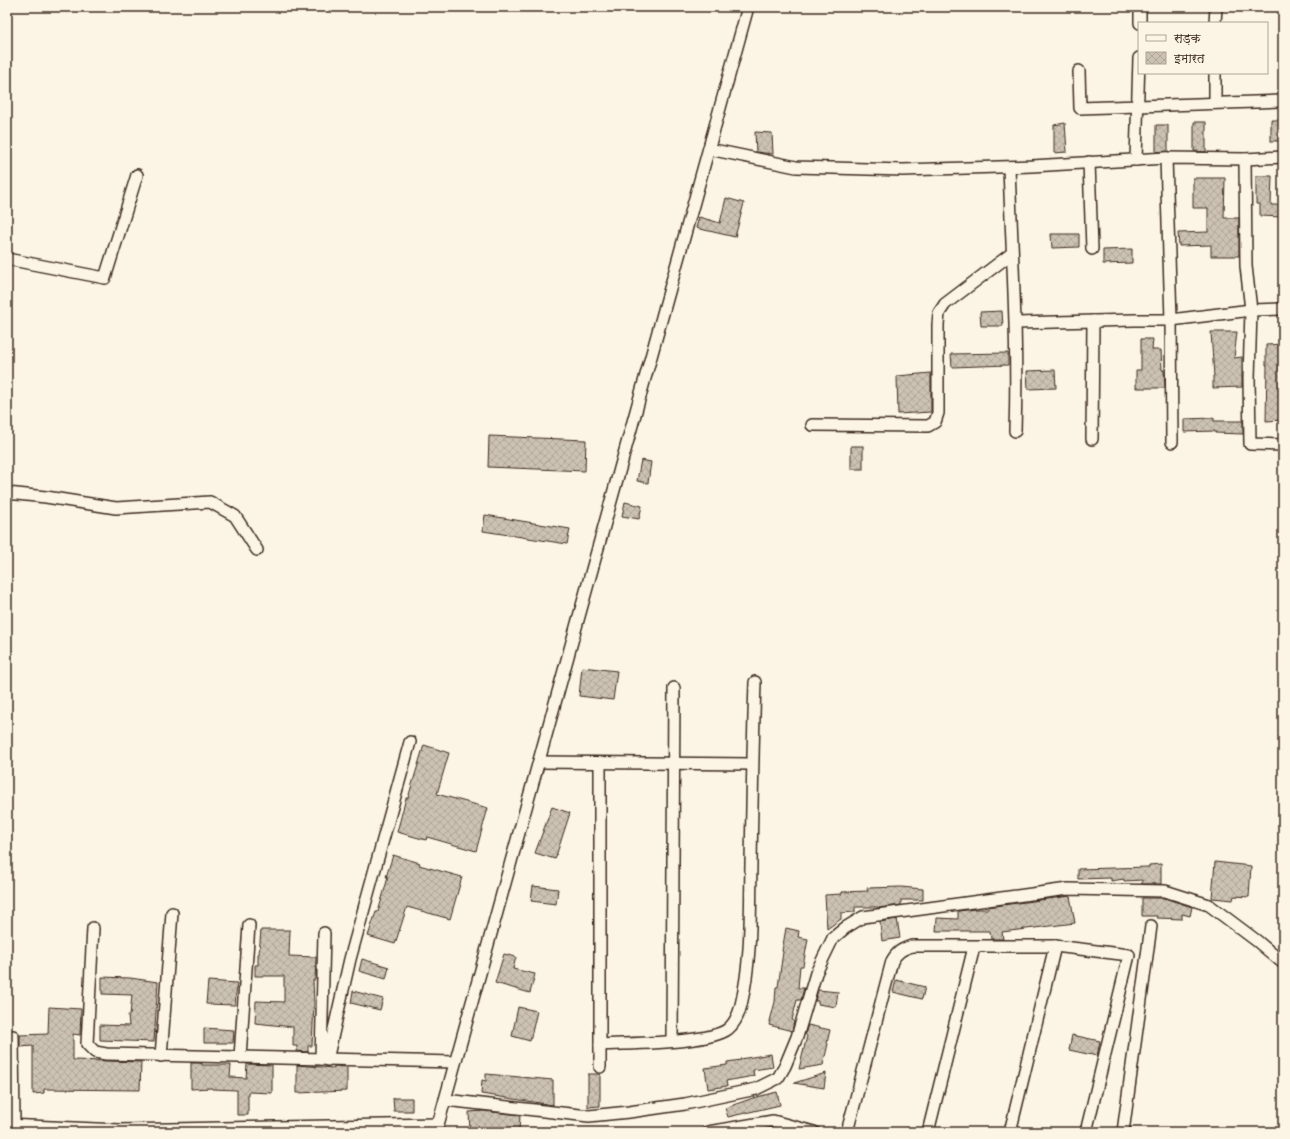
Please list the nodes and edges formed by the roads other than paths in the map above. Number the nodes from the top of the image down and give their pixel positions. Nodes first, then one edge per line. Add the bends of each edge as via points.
1 (748, 7) edge
2 (1140, 7) edge
3 (1216, 7) edge
4 (1140, 22) edge
5 (1216, 22) edge
6 (1079, 71) dead end
7 (1139, 74) edge
8 (1215, 74) edge
9 (1283, 101) edge
10 (1215, 103) junction
11 (1138, 106) junction
12 (709, 149) junction
13 (1283, 157) edge
14 (1166, 158) junction
15 (1245, 159) junction
16 (1136, 160) junction
17 (1089, 162) junction
18 (1009, 167) junction
19 (137, 175) dead end
20 (1092, 249) dead end
21 (1012, 254) junction
22 (7, 260) edge
23 (1283, 309) edge
24 (1251, 310) junction
25 (1171, 320) junction
26 (1093, 321) junction
27 (1016, 323) junction
28 (812, 425) dead end
29 (1015, 432) dead end
30 (1092, 440) dead end
31 (1172, 442) dead end
32 (1283, 446) edge
33 (7, 493) edge
34 (257, 550) dead end
35 (755, 682) dead end
36 (674, 688) dead end
37 (410, 742) dead end
38 (539, 762) junction
39 (600, 763) junction
40 (673, 763) junction
41 (752, 764) junction
42 (172, 913) dead end
43 (249, 925) dead end
44 (1151, 926) dead end
45 (93, 928) dead end
46 (324, 933) dead end
47 (1055, 946) junction
48 (974, 947) junction
49 (1129, 955) junction
50 (1147, 957) junction
51 (1283, 963) edge
52 (13, 1036) dead end
53 (672, 1041) junction
54 (600, 1045) junction
55 (161, 1056) junction
56 (240, 1057) junction
57 (324, 1060) junction
58 (455, 1062) junction
59 (600, 1067) dead end
60 (445, 1100) junction
61 (11, 1126) edge
62 (772, 1127) edge
63 (437, 1128) edge
64 (708, 1132) edge
65 (814, 1132) edge
66 (847, 1132) edge
67 (928, 1132) edge
68 (1010, 1132) edge
69 (1086, 1132) edge
70 (1123, 1132) edge

1 - 12 street
2 - 4 street
3 - 5 street
6 - 11 street via 1080,108
7 - 11 street
8 - 10 street
9 - 10 street
10 - 11 street
11 - 16 street
12 - 18 street via 796,167 903,170
12 - 38 street
13 - 15 street
14 - 15 street
14 - 16 street
14 - 25 street
15 - 24 street via 1246,266
16 - 17 street
17 - 18 street
17 - 20 street
18 - 21 street
19 - 22 street via 105,278
21 - 27 street
21 - 28 street via 945,304 939,313 938,413 935,422 928,426
23 - 24 street
24 - 25 street
24 - 32 street via 1250,444
25 - 26 street
25 - 31 street
26 - 27 street
26 - 30 street
27 - 29 street
33 - 34 street via 116,508 210,502 235,516
35 - 41 street
36 - 40 street
37 - 57 street
38 - 39 street
38 - 58 street
39 - 40 street
39 - 54 street
40 - 41 street
40 - 53 street
41 - 53 street via 750,940 741,1006 736,1021 727,1030 709,1037
42 - 55 street
43 - 56 street
44 - 50 street
45 - 55 street via 86,1044 95,1052 106,1054
46 - 57 street
47 - 48 street
47 - 49 street
47 - 68 street
48 - 66 street via 912,946 896,954
48 - 67 street
49 - 50 street
49 - 69 street
50 - 70 street
51 - 60 street via 1209,905 1165,891 1068,889 864,917 833,938 816,973 797,1037 785,1066 778,1078 756,1089 685,1104 589,1116
52 - 61 street
53 - 54 street
54 - 59 street
55 - 56 street
56 - 57 street
57 - 58 street
58 - 60 street
60 - 63 street
61 - 63 street via 120,1130
62 - 64 street
62 - 65 street

